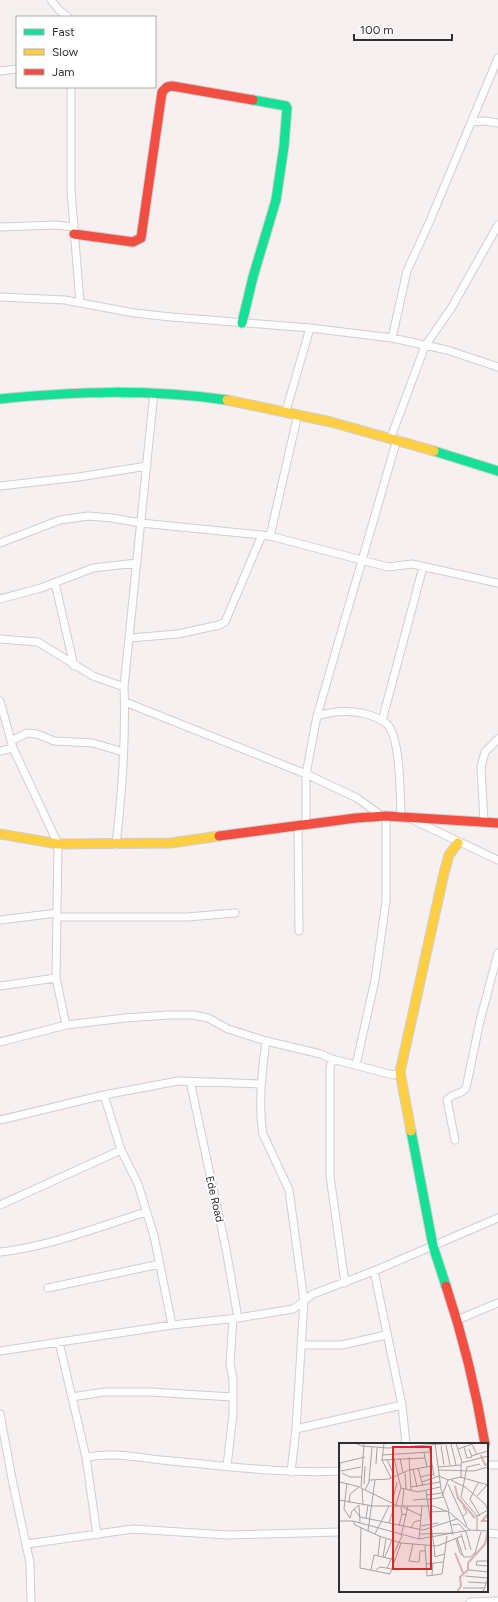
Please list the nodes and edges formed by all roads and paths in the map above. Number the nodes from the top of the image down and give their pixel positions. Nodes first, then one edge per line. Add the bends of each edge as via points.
1 (51, 0) edge
2 (67, 16) edge
3 (498, 58) edge
4 (16, 69) edge
5 (0, 71) edge
6 (71, 88) edge
7 (472, 122) junction
8 (498, 123) edge
9 (498, 225) edge
10 (0, 227) edge
11 (74, 230) junction
12 (0, 297) edge
13 (80, 302) junction
14 (242, 323) junction
15 (310, 328) junction
16 (392, 338) junction
17 (425, 346) junction
18 (498, 367) edge
19 (154, 392) junction
20 (0, 399) edge
21 (286, 411) junction
22 (298, 414) junction
23 (394, 438) junction
24 (147, 466) junction
25 (498, 471) edge
26 (0, 486) edge
27 (141, 523) junction
28 (262, 535) junction
29 (270, 536) junction
30 (0, 542) edge
31 (361, 560) junction
32 (137, 563) junction
33 (423, 567) junction
34 (55, 583) junction
35 (498, 583) edge
36 (0, 599) edge
37 (130, 638) junction
38 (0, 639) edge
39 (74, 666) junction
40 (124, 687) junction
41 (0, 701) edge
42 (125, 702) junction
43 (317, 716) junction
44 (382, 721) junction
45 (498, 739) edge
46 (12, 744) junction
47 (0, 752) edge
48 (123, 752) junction
49 (306, 774) junction
50 (384, 816) junction
51 (403, 817) junction
52 (484, 822) junction
53 (498, 823) edge
54 (302, 826) junction
55 (0, 834) edge
56 (458, 843) junction
57 (58, 844) junction
58 (116, 845) junction
59 (498, 860) edge
60 (235, 913) dead end
61 (57, 915) junction
62 (0, 920) edge
63 (299, 931) dead end
64 (498, 952) edge
65 (56, 978) junction
66 (0, 986) edge
67 (66, 1025) junction
68 (266, 1041) junction
69 (0, 1042) edge
70 (332, 1059) junction
71 (356, 1065) junction
72 (400, 1072) junction
73 (190, 1081) junction
74 (261, 1084) junction
75 (104, 1095) junction
76 (0, 1120) edge
77 (455, 1140) dead end
78 (121, 1150) junction
79 (0, 1205) edge
80 (146, 1212) junction
81 (498, 1218) edge
82 (433, 1246) junction
83 (0, 1252) edge
84 (160, 1264) junction
85 (374, 1271) junction
86 (345, 1282) junction
87 (48, 1288) dead end
88 (304, 1301) junction
89 (498, 1303) edge
90 (236, 1318) junction
91 (457, 1320) junction
92 (172, 1325) junction
93 (386, 1335) junction
94 (58, 1342) junction
95 (302, 1345) junction
96 (0, 1351) edge
97 (72, 1397) junction
98 (232, 1397) junction
99 (402, 1405) junction
100 (0, 1414) edge
101 (296, 1429) junction
102 (406, 1443) edge
103 (485, 1443) edge
104 (86, 1457) junction
105 (488, 1462) edge
106 (498, 1465) edge
107 (227, 1466) junction
108 (339, 1471) edge
109 (291, 1472) junction
110 (339, 1532) edge
111 (97, 1535) junction
112 (27, 1544) junction
113 (498, 1601) edge
114 (31, 1602) edge
115 (470, 1602) edge

1 - 2 street
3 - 7 street
4 - 5 street
6 - 11 street
7 - 8 street
7 - 16 street via 407,270
9 - 17 street via 452,307
10 - 11 street via 55,225
11 - 13 street
11 - 14 street via 133,242 139,240 162,92 167,87 286,106 284,146 276,200
12 - 13 street
13 - 14 street via 134,313
14 - 15 street
15 - 16 street
15 - 21 street
16 - 17 street
17 - 18 street via 447,350
17 - 23 street
19 - 20 street via 47,394
19 - 21 street
19 - 24 street
21 - 22 street
22 - 23 street
22 - 29 street
23 - 25 street via 469,464
23 - 31 street
24 - 26 street
24 - 27 street
27 - 28 street
27 - 30 street via 88,516 60,520
27 - 32 street
28 - 29 street
28 - 37 street via 225,622 178,634
29 - 31 street
31 - 33 street via 388,567 412,564
31 - 43 street
32 - 34 street via 93,568
32 - 37 street
33 - 35 street
33 - 44 street
34 - 36 street
34 - 39 street
37 - 40 street
38 - 39 street via 38,642
39 - 40 street
40 - 42 street
41 - 46 street
42 - 48 street
42 - 49 street
43 - 44 street via 331,711 356,712
43 - 49 street
44 - 51 street via 394,735
45 - 52 street via 486,752 481,767
46 - 47 street
46 - 48 street via 27,733 54,741 93,743
46 - 57 street
48 - 58 street
49 - 50 street via 357,798
49 - 54 street
50 - 51 street
50 - 54 street
50 - 71 street via 386,901 375,980
51 - 52 street
51 - 56 street
52 - 53 street
54 - 58 street via 171,843
54 - 63 street
55 - 57 street
56 - 59 street
56 - 72 street via 449,855 444,873
57 - 58 street
57 - 61 street
60 - 61 street via 187,917
61 - 62 street
61 - 65 street
64 - 77 street via 466,1088 463,1093 447,1100
65 - 66 street
65 - 67 street
67 - 68 street via 132,1017 193,1015 208,1018 228,1029
67 - 69 street
68 - 70 street
68 - 74 street
70 - 71 street
70 - 86 street via 330,1176
71 - 72 street via 393,1075
72 - 82 street
73 - 74 street
73 - 75 street
73 - 90 street, Ede Road via 226,1249
74 - 88 street via 263,1134 289,1190
75 - 76 street
75 - 78 street
78 - 79 street
78 - 80 street via 138,1184
80 - 83 street via 48,1244
80 - 84 street
81 - 82 street
82 - 85 street
82 - 91 street
84 - 87 street
84 - 92 street
85 - 86 street
85 - 93 street
86 - 88 street via 313,1294
88 - 90 street via 293,1310
88 - 95 street
89 - 91 street
90 - 92 street
90 - 98 street, Ede Road via 230,1364 234,1379
91 - 103 street via 478,1402
92 - 94 street
93 - 95 street via 342,1344
93 - 99 street
94 - 96 street
94 - 97 street
95 - 101 street
97 - 98 street via 104,1392 151,1392
97 - 104 street
98 - 107 street, Ede Road
99 - 101 street
99 - 102 street
100 - 112 street via 12,1484
101 - 109 street
104 - 107 street via 127,1454 160,1460
104 - 111 street
105 - 106 street
107 - 109 street
108 - 109 street
110 - 111 street via 227,1535 133,1529
111 - 112 street
112 - 114 street
113 - 115 street

